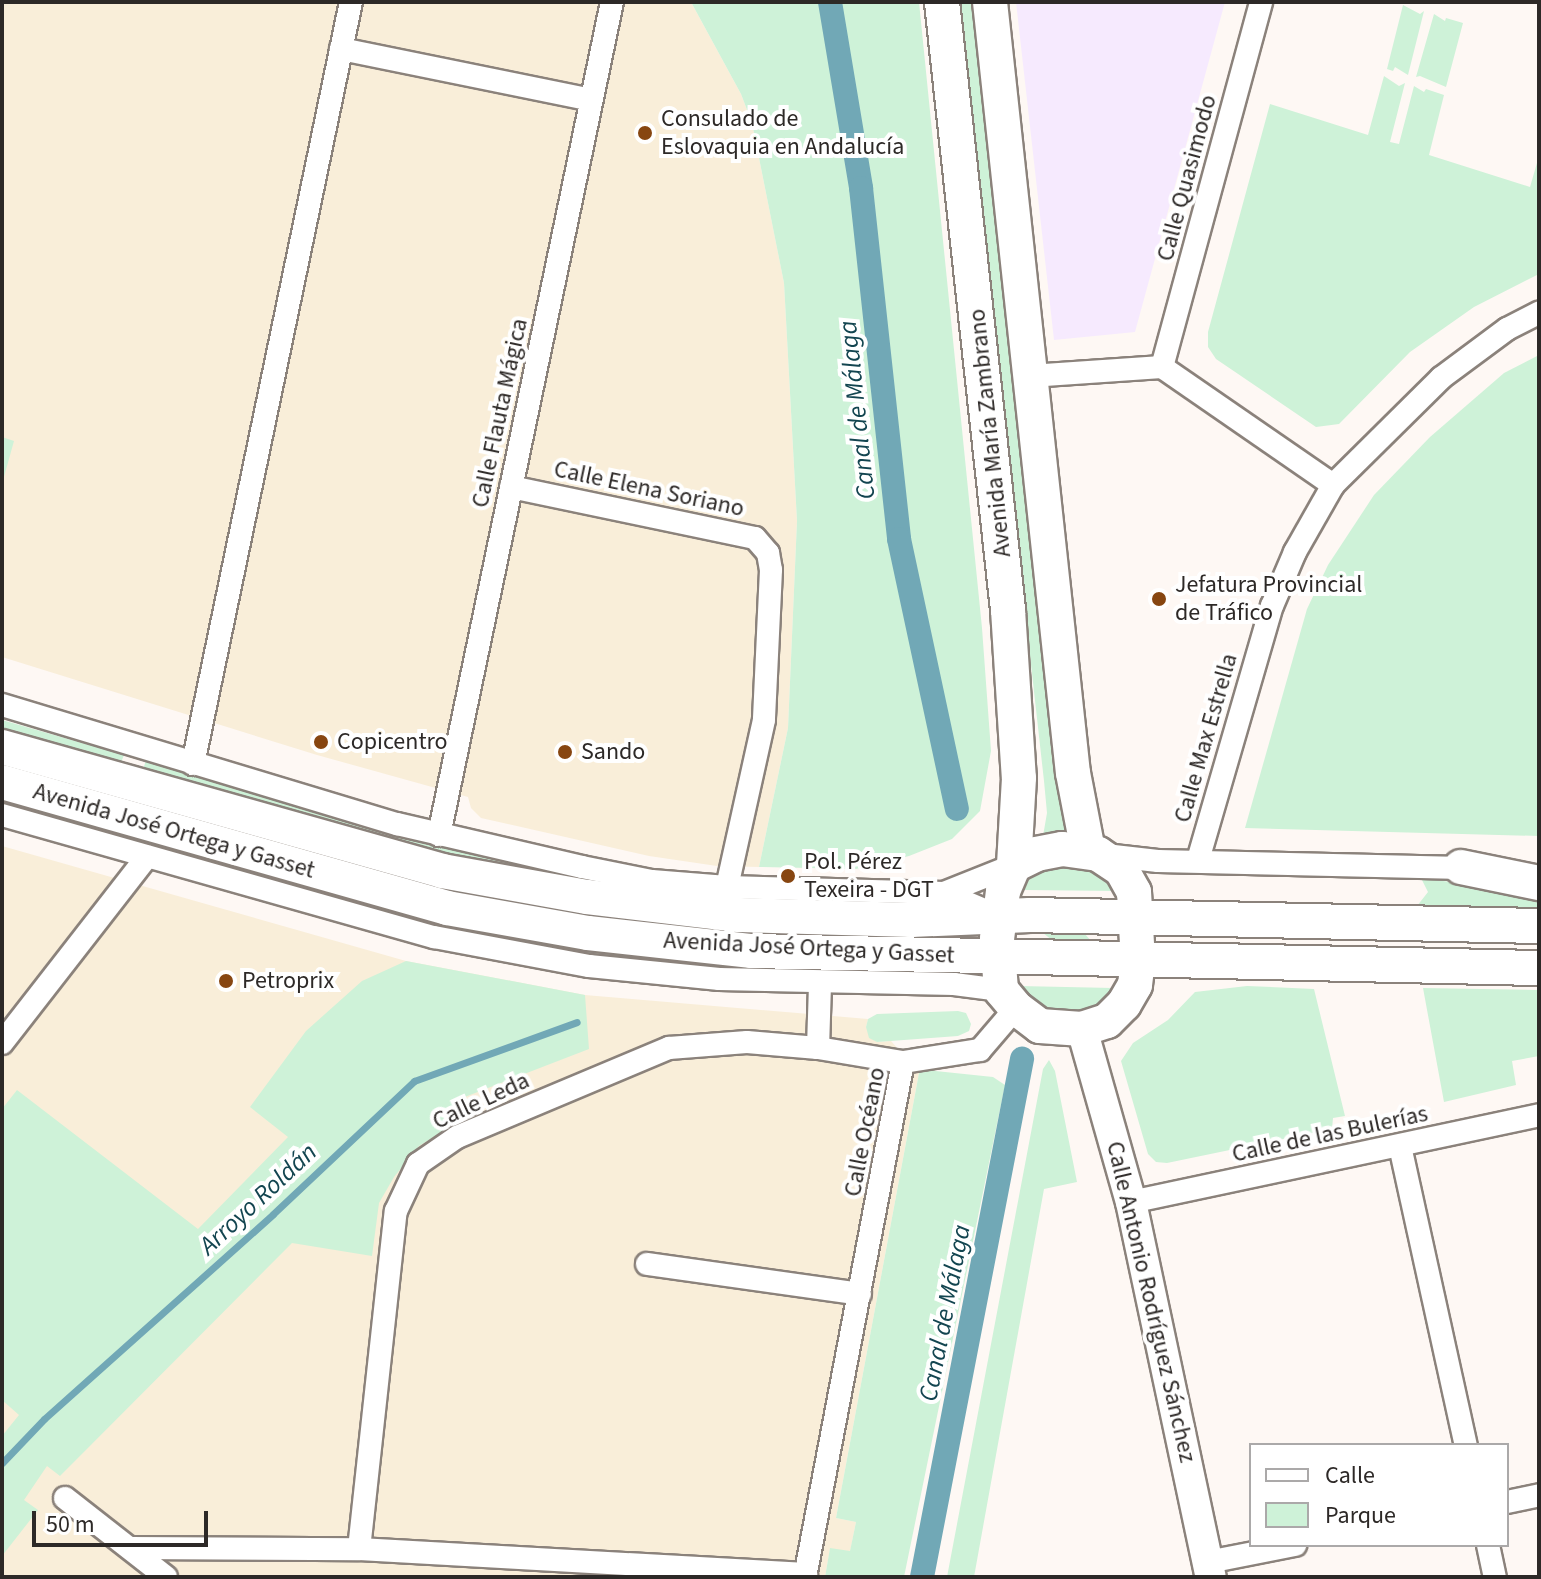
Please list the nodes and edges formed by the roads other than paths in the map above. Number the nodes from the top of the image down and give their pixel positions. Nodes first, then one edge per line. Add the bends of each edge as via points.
1 (351, 2) edge
2 (612, 2) edge
3 (942, 2) edge
4 (990, 2) edge
5 (1261, 2) edge
6 (341, 49) junction
7 (591, 100) junction
8 (1539, 313) edge
9 (1162, 367) junction
10 (1030, 376) junction
11 (1333, 485) junction
12 (511, 487) junction
13 (2, 705) edge
14 (2, 747) edge
15 (193, 764) junction
16 (2, 782) edge
17 (2, 815) edge
18 (439, 835) junction
19 (1093, 852) junction
20 (147, 857) junction
21 (1198, 860) junction
22 (1014, 865) junction
23 (1461, 867) junction
24 (1539, 870) edge
25 (1539, 883) edge
26 (727, 887) junction
27 (944, 893) junction
28 (999, 917) junction
29 (1137, 917) junction
30 (1539, 926) edge
31 (1138, 961) junction
32 (1539, 968) edge
33 (820, 984) junction
34 (1005, 985) junction
35 (1082, 1029) junction
36 (2, 1043) edge
37 (818, 1048) junction
38 (903, 1062) junction
39 (1539, 1115) edge
40 (1400, 1146) junction
41 (1131, 1202) junction
42 (647, 1264) dead end
43 (860, 1294) junction
44 (1466, 1443) edge
45 (1539, 1495) edge
46 (65, 1498) dead end
47 (1509, 1502) edge
48 (1288, 1547) edge
49 (1488, 1547) edge
50 (130, 1548) junction
51 (359, 1549) junction
52 (1210, 1570) edge
53 (806, 1576) edge
54 (166, 1577) edge
55 (1495, 1577) edge

1 - 6 street
2 - 7 street, Calle Flauta Mágica
3 - 22 main road, Avenida María Zambrano via 1008,610 1019,778
4 - 10 main road, Avenida María Zambrano
5 - 9 street, Calle Quasimodo
6 - 7 street
6 - 15 street
7 - 12 street, Calle Flauta Mágica
8 - 11 street, Calle Max Estrella via 1507,329 1441,378
9 - 10 street
9 - 11 street
10 - 19 main road, Avenida María Zambrano via 1073,773
11 - 21 street, Calle Max Estrella via 1272,606
12 - 18 street, Calle Flauta Mágica
12 - 26 street, Calle Elena Soriano via 755,538 768,553 764,720
13 - 15 street, Avenida José Ortega y Gasset
14 - 28 main road, Avenida José Ortega y Gasset via 442,871 587,897 739,915
15 - 18 street, Avenida José Ortega y Gasset
16 - 34 main road, Avenida José Ortega y Gasset via 447,908 588,933
17 - 20 street, Avenida José Ortega y Gasset
18 - 26 street, Avenida José Ortega y Gasset via 652,881
19 - 21 street via 1158,861
19 - 22 main road via 1062,849
19 - 29 main road via 1122,870 1134,892
20 - 33 street, Avenida José Ortega y Gasset via 449,940 589,966
20 - 36 street
21 - 23 street
22 - 27 street, Avenida José Ortega y Gasset
22 - 28 main road, Avenida María Zambrano
23 - 24 street
23 - 25 main road
26 - 27 street, Avenida José Ortega y Gasset
27 - 28 street, Avenida José Ortega y Gasset
28 - 29 main road, Avenida José Ortega y Gasset
28 - 34 main road, Avenida María Zambrano
29 - 30 main road, Avenida José Ortega y Gasset
29 - 31 main road
31 - 32 main road, Avenida José Ortega y Gasset
31 - 34 main road, Avenida José Ortega y Gasset
31 - 35 main road via 1135,985 1124,1004 1107,1021
33 - 34 street, Avenida José Ortega y Gasset
33 - 37 street
34 - 35 main road via 1040,1026
34 - 38 street, Calle Océano via 980,1050
35 - 41 main road, Calle Antonio Rodríguez Sánchez
37 - 38 street, Calle Leda
37 - 51 street, Calle Leda via 747,1042 669,1048 457,1137 418,1164 396,1211
38 - 43 street, Calle Océano
39 - 40 street, Calle de las Bulerías
40 - 41 street, Calle de las Bulerías
40 - 44 street
41 - 52 main road, Calle Antonio Rodríguez Sánchez
42 - 43 street
43 - 53 street, Calle Océano
45 - 47 street
46 - 50 street
48 - 52 street
49 - 55 street
50 - 51 street
50 - 54 street
51 - 53 street

